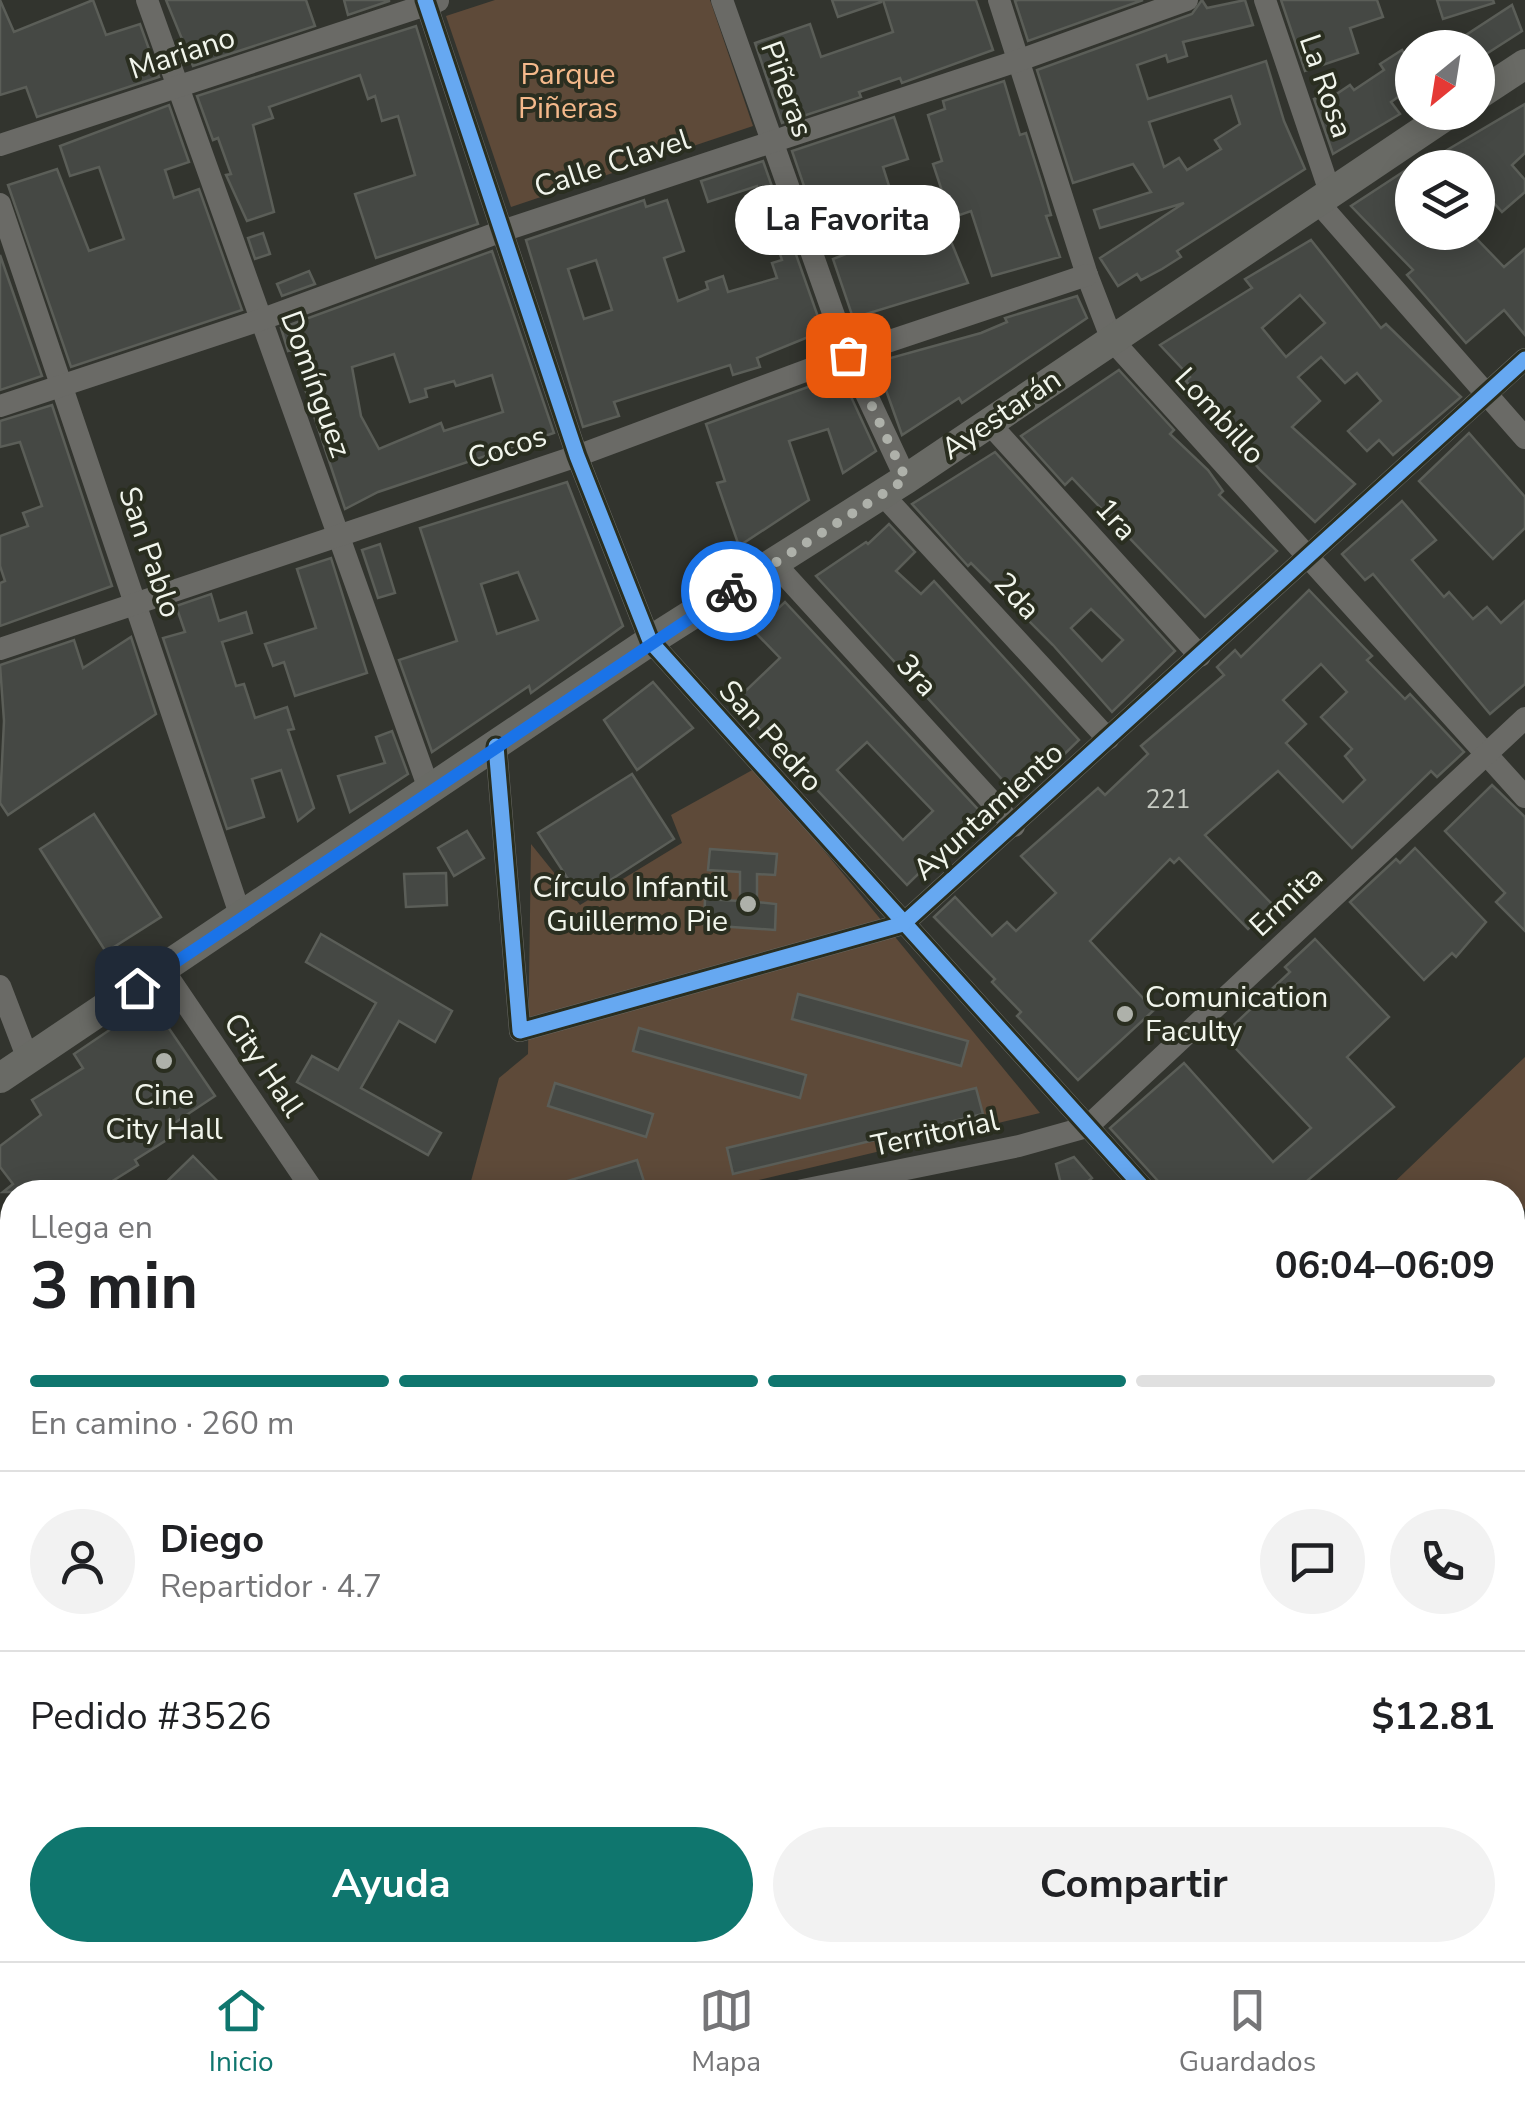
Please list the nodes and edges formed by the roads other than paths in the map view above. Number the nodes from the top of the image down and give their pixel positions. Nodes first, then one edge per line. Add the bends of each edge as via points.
1 (147, 0) edge
2 (722, 0) edge
3 (999, 0) edge
4 (1187, 0) edge
5 (1265, 0) edge
6 (431, 1) edge
7 (1020, 60) junction
8 (1525, 64) edge
9 (1495, 84) edge
10 (178, 86) junction
11 (1423, 130) edge
12 (775, 140) junction
13 (0, 145) edge
14 (1323, 195) junction
15 (0, 204) edge
16 (505, 230) junction
17 (1086, 275) junction
18 (260, 320) junction
19 (1112, 340) junction
20 (848, 355) junction
21 (1525, 359) edge
22 (63, 386) junction
23 (1486, 395) junction
24 (0, 406) edge
25 (987, 421) junction
26 (1525, 438) edge
27 (578, 456) junction
28 (894, 486) junction
29 (339, 534) junction
30 (1307, 560) junction
31 (774, 564) junction
32 (136, 604) junction
33 (650, 641) junction
34 (0, 649) edge
35 (1200, 656) junction
36 (1525, 718) edge
37 (1108, 739) junction
38 (496, 746) junction
39 (1486, 755) junction
40 (429, 789) junction
41 (1525, 797) edge
42 (1014, 826) junction
43 (242, 920) junction
44 (904, 924) junction
45 (164, 971) junction
46 (0, 986) edge
47 (28, 1059) junction
48 (0, 1078) edge
49 (1087, 1127) junction
50 (306, 1180) edge
51 (852, 1180) edge
52 (1136, 1180) edge

1 - 10 street, Domínguez
2 - 12 street, Piñeras
3 - 7 street, Lombillo
4 - 7 street, Calle Clavel
5 - 14 street, La Rosa
6 - 10 street, Mariano
6 - 16 street, San Pedro
7 - 12 street, Calle Clavel
7 - 17 street, Lombillo
8 - 9 main road
10 - 13 street, Mariano
10 - 18 street, Domínguez
11 - 14 main road, Ayestarán
12 - 16 street, Calle Clavel
12 - 20 street, Piñeras
14 - 19 main road, Ayestarán
14 - 23 street, La Rosa
15 - 22 street, San Pablo
16 - 18 street, Calle Clavel
16 - 27 street, San Pedro
17 - 19 street, Lombillo
17 - 20 street, Cocos
18 - 22 street, Calle Clavel
18 - 29 street, Domínguez
19 - 25 main road, Ayestarán
19 - 30 street, Lombillo
20 - 27 street, Cocos
20 - 28 street, Piñeras
21 - 23 street, Ayuntamiento
22 - 24 street, Calle Clavel
22 - 32 street, San Pablo
23 - 26 street, La Rosa
23 - 30 street, Ayuntamiento
25 - 28 main road, Ayestarán
25 - 35 street, 1ra
27 - 29 street, Cocos
27 - 33 street, San Pedro
28 - 31 main road, Ayestarán
28 - 37 street, 2da
29 - 32 street, Cocos
29 - 40 street, Domínguez
30 - 35 street, Ayuntamiento
30 - 39 street, Lombillo
31 - 33 main road, Ayestarán
31 - 42 street, 3ra
32 - 34 street, Cocos
32 - 43 street, San Pablo
33 - 38 main road, Ayestarán
33 - 44 street, San Pedro
35 - 37 street, Ayuntamiento
36 - 39 street, Ermita
37 - 42 street, Ayuntamiento
38 - 40 main road, Ayestarán
38 - 44 street, Ayuntamiento via 520,1031
39 - 41 street, Lombillo
39 - 49 street, Ermita
40 - 43 main road, Ayestarán
42 - 44 street, Ayuntamiento
43 - 45 main road, Ayestarán
44 - 49 street, San Pedro
45 - 47 main road, Ayestarán
45 - 50 street, City Hall
46 - 47 street
47 - 48 main road, Ayestarán
49 - 51 street, Territorial
49 - 52 street, San Pedro

